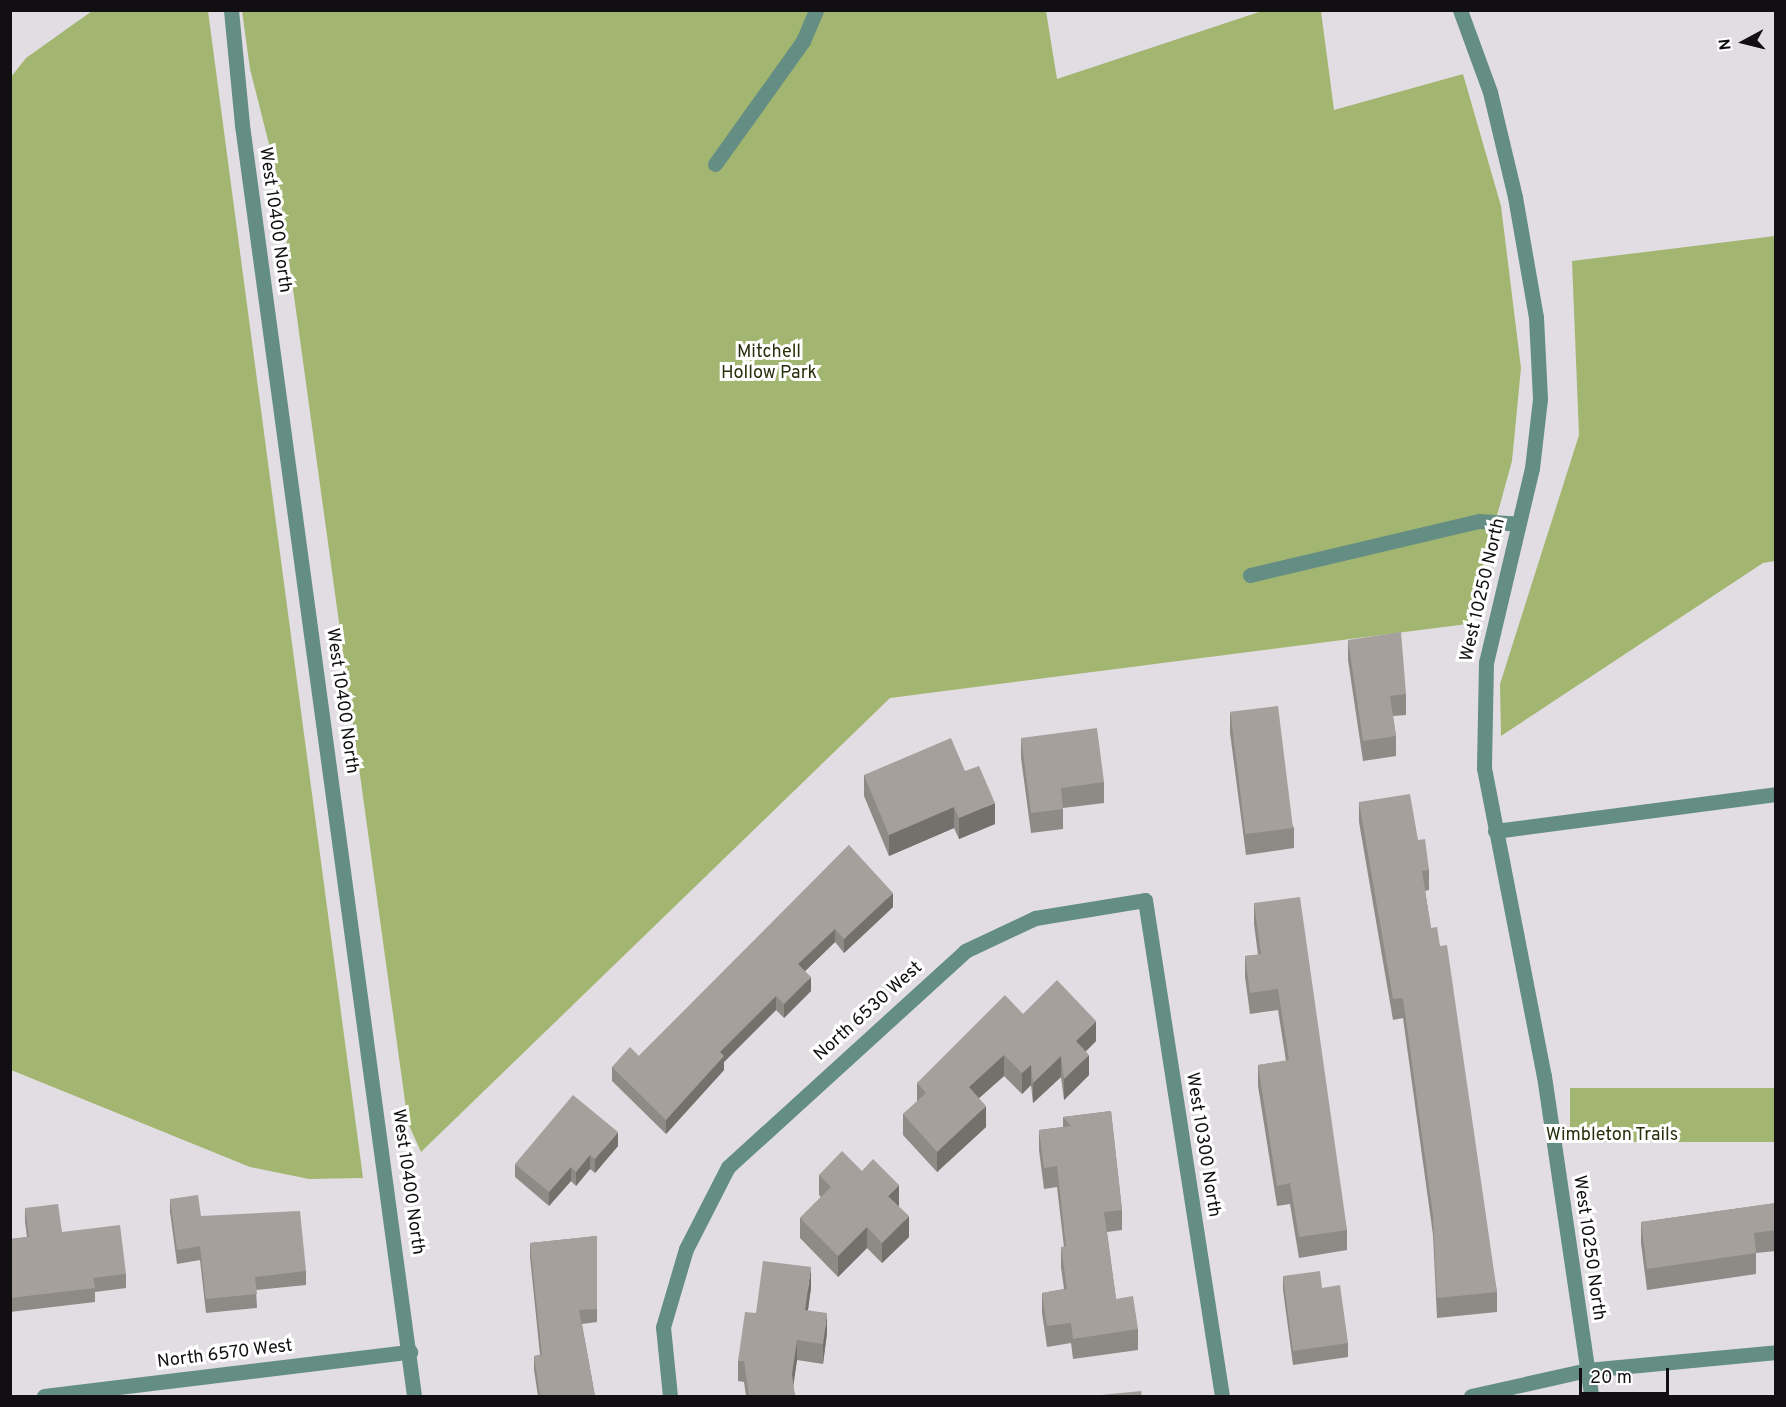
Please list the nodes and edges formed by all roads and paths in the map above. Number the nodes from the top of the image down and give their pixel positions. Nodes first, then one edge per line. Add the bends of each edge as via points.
1 (231, 10) edge
2 (816, 10) edge
3 (1460, 10) edge
4 (715, 164) dead end
5 (1518, 524) junction
6 (1250, 575) dead end
7 (1776, 794) edge
8 (1495, 831) junction
9 (1145, 900) joint
10 (410, 1352) junction
11 (1776, 1352) edge
12 (1587, 1370) junction
13 (44, 1396) edge
14 (414, 1396) edge
15 (670, 1396) edge
16 (1222, 1396) edge
17 (1471, 1396) edge
18 (1591, 1396) edge

1 - 10 street, West 10400 North via 243,137
2 - 4 street via 803,41
3 - 5 street, West 10250 North via 1490,92 1536,317 1536,440
5 - 6 street via 1479,521
5 - 8 street, West 10250 North via 1492,626 1482,699 1484,768
7 - 8 street
8 - 12 street, West 10250 North via 1544,1076
9 - 15 street, North 6530 West via 1035,918 965,951 728,1167 687,1249 663,1327
9 - 16 street, West 10300 North
10 - 13 street, North 6570 West
10 - 14 street, West 10400 North
11 - 12 street
12 - 17 street
12 - 18 street, West 10250 North

